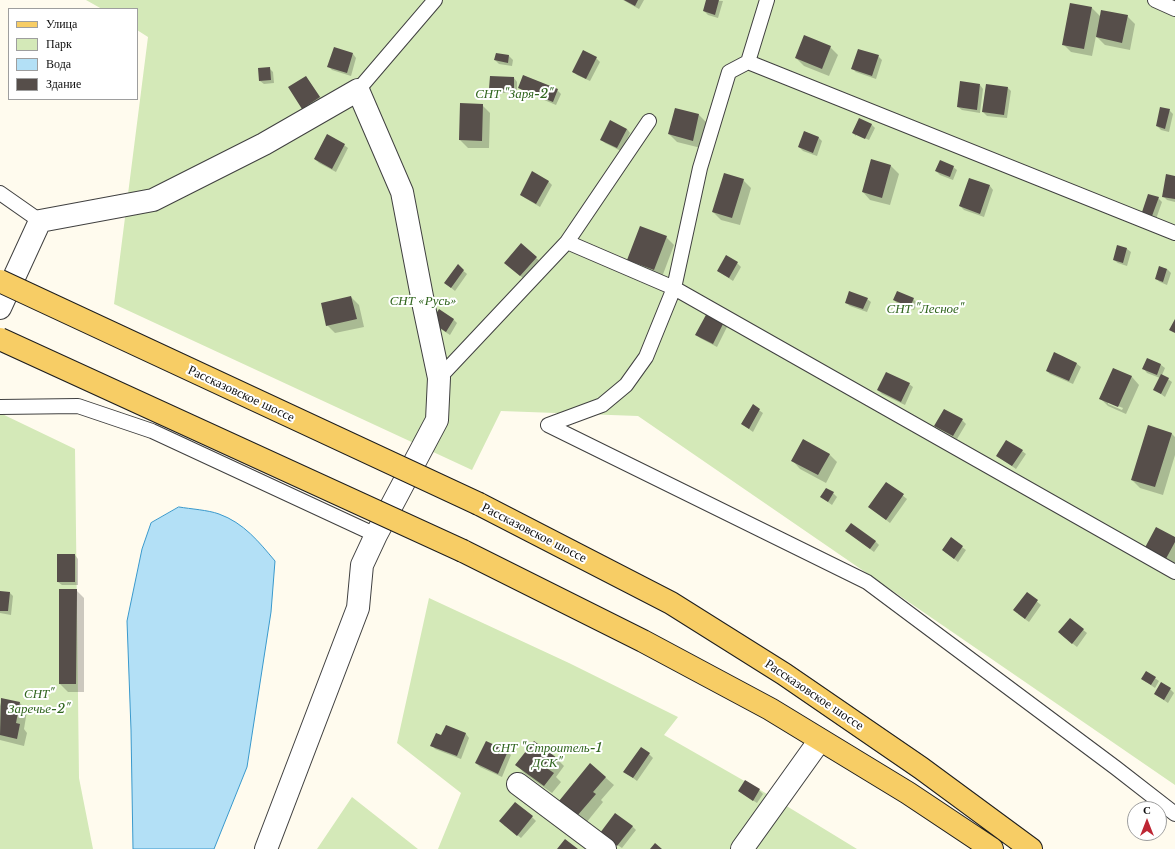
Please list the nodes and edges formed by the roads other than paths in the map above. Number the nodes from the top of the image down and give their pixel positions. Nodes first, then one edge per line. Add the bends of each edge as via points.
1 (435, 0) edge
2 (767, 0) edge
3 (1155, 0) edge
4 (1175, 9) edge
5 (748, 62) junction
6 (358, 90) junction
7 (649, 121) dead end
8 (0, 193) edge
9 (40, 222) junction
10 (1175, 233) edge
11 (567, 242) junction
12 (0, 281) edge
13 (674, 288) junction
14 (0, 308) edge
15 (0, 339) edge
16 (439, 378) junction
17 (0, 407) edge
18 (376, 535) junction
19 (1175, 572) edge
20 (820, 740) junction
21 (518, 784) dead end
22 (1175, 814) edge
23 (266, 849) edge
24 (605, 849) edge
25 (742, 849) edge
26 (992, 849) edge
27 (1031, 849) edge

1 - 6 lane
2 - 5 lane
3 - 4 lane
5 - 10 lane
5 - 13 lane via 729,72 700,168
6 - 9 street via 264,144 153,200
6 - 16 street via 402,192
7 - 11 lane
8 - 9 lane
9 - 14 street
11 - 13 lane
11 - 16 lane
12 - 27 main road, Рассказовское шоссе, bridge via 479,504 678,607 784,674 921,768
13 - 19 lane
13 - 22 lane via 646,357 626,385 602,405 548,426 867,582
15 - 20 main road, bridge via 463,551 650,645 770,709
16 - 18 street via 437,420
17 - 18 lane via 85,408 152,431
18 - 23 street via 362,565 358,608
20 - 25 street
20 - 26 main road
21 - 24 street

